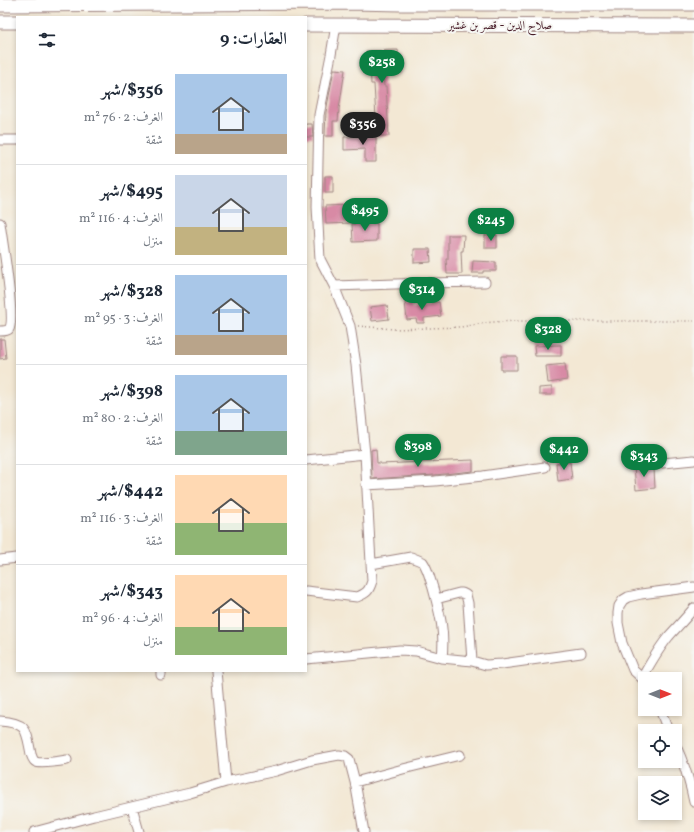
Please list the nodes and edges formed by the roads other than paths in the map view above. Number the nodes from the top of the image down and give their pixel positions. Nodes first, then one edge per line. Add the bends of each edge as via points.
1 (69, 2) edge
2 (402, 2) edge
3 (694, 4) edge
4 (0, 5) edge
5 (307, 25) edge
6 (336, 25) junction
7 (694, 26) edge
8 (0, 140) edge
9 (16, 140) edge
10 (0, 223) edge
11 (485, 282) dead end
12 (334, 286) junction
13 (0, 331) edge
14 (365, 454) junction
15 (307, 460) edge
16 (694, 460) edge
17 (664, 462) dead end
18 (545, 467) dead end
19 (366, 485) junction
20 (16, 558) edge
21 (0, 560) edge
22 (371, 564) junction
23 (694, 587) edge
24 (307, 591) edge
25 (436, 599) junction
26 (694, 608) edge
27 (581, 653) dead end
28 (442, 658) junction
29 (307, 659) edge
30 (472, 661) junction
31 (216, 672) edge
32 (647, 672) edge
33 (638, 675) edge
34 (0, 721) edge
35 (460, 756) dead end
36 (682, 759) edge
37 (67, 760) dead end
38 (226, 782) junction
39 (355, 782) junction
40 (694, 802) edge
41 (132, 807) junction
42 (63, 828) edge
43 (34, 832) edge
44 (139, 832) edge
45 (364, 832) edge

1 - 2 highway
1 - 4 highway
2 - 3 highway
5 - 6 highway, صلاح الدين - قصر بن غشير
6 - 7 highway, صلاح الدين - قصر بن غشير
6 - 12 street via 319,116 317,207 320,259
8 - 9 street
10 - 13 street via 11,324 6,331
11 - 12 street
12 - 14 street via 350,326
14 - 15 street
14 - 19 street
16 - 17 street
18 - 19 street via 435,481
19 - 22 street
20 - 21 street
22 - 24 street via 372,581 364,594 357,596
22 - 25 street via 411,557 418,559 425,565
23 - 33 street via 628,597 619,606 618,623 622,643 633,670
25 - 28 street via 443,632
25 - 30 street via 459,593 466,595
26 - 32 street via 664,642
27 - 30 street via 502,664 486,665
28 - 29 street via 416,651 400,650
28 - 30 street
31 - 38 street
34 - 37 street via 23,726 35,762
35 - 39 street
36 - 40 street
38 - 39 street via 339,755 348,759
38 - 41 street
39 - 45 street
41 - 42 street
41 - 44 street
42 - 43 street

